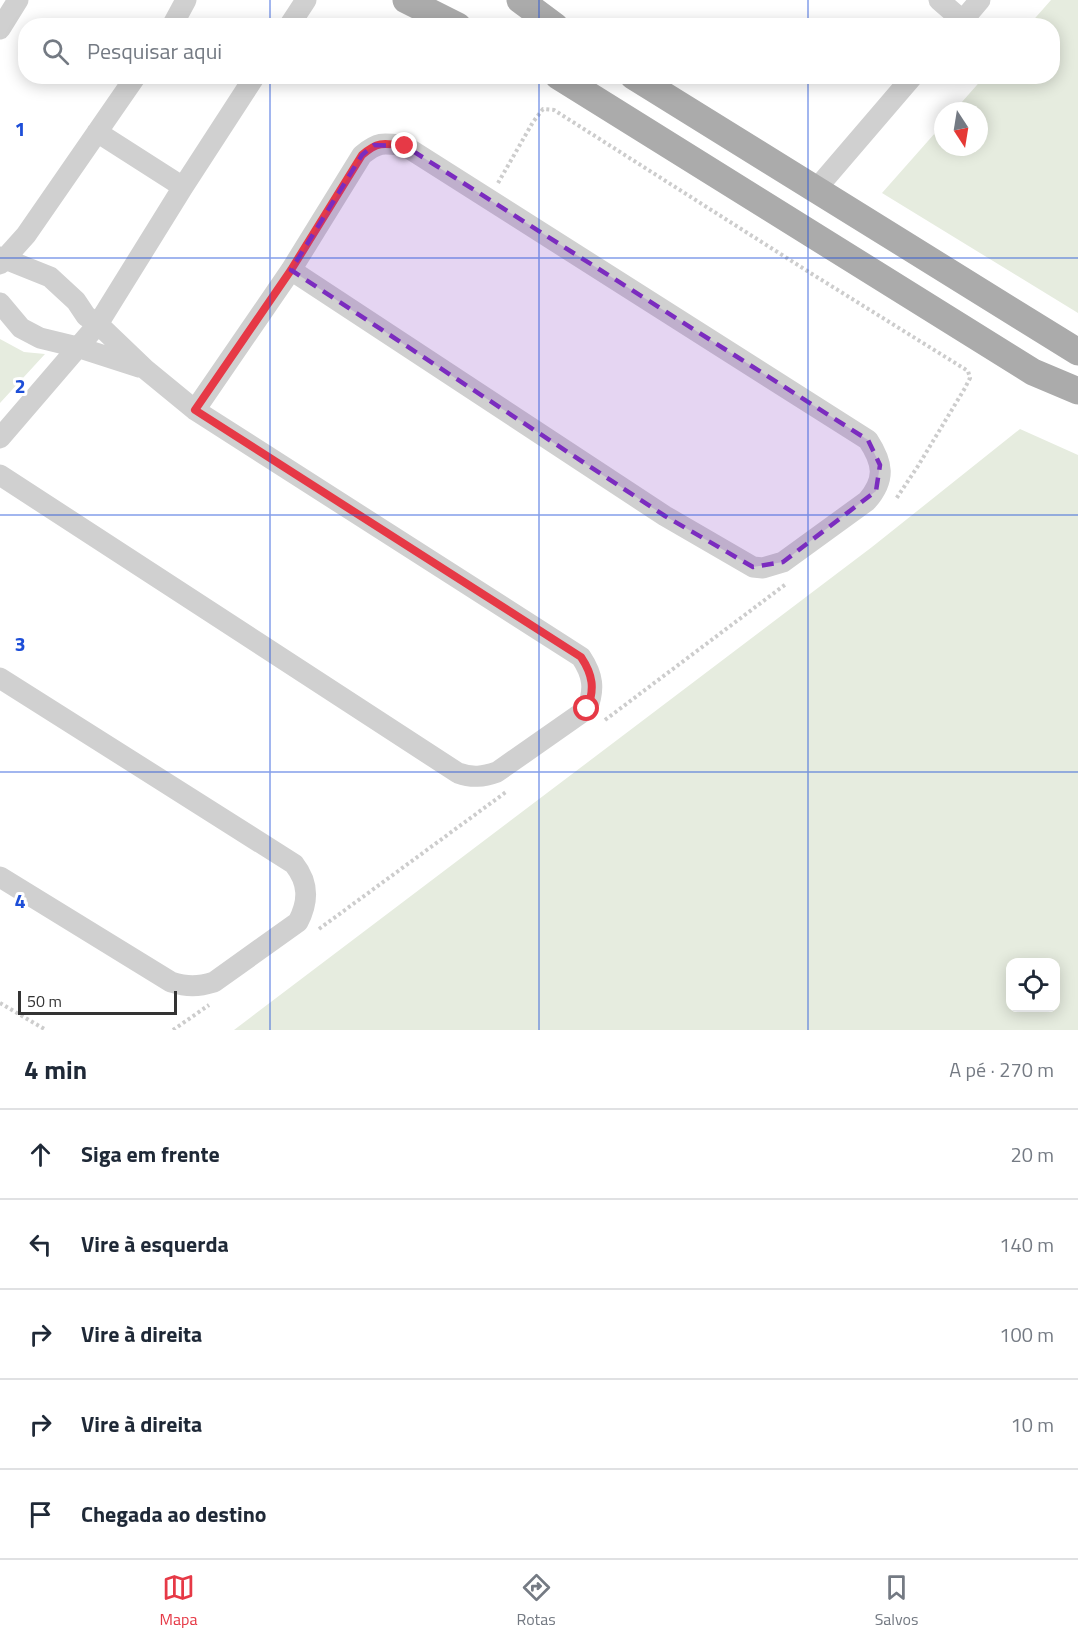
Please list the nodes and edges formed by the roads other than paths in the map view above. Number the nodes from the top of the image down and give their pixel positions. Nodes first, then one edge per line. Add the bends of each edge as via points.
1 (18, 0) edge
2 (186, 0) edge
3 (306, 0) edge
4 (406, 0) edge
5 (520, 0) edge
6 (939, 0) edge
7 (980, 0) edge
8 (176, 18) edge
9 (294, 18) edge
10 (442, 18) edge
11 (544, 18) edge
12 (955, 18) edge
13 (964, 18) edge
14 (0, 29) edge
15 (130, 84) edge
16 (250, 84) edge
17 (571, 84) edge
18 (646, 84) edge
19 (907, 84) edge
20 (97, 132) junction
21 (183, 187) junction
22 (817, 188) junction
23 (2, 260) edge
24 (291, 270) junction
25 (0, 303) edge
26 (98, 324) junction
27 (77, 346) junction
28 (1078, 352) edge
29 (145, 369) junction
30 (1078, 391) edge
31 (195, 410) junction
32 (0, 438) edge
33 (0, 475) edge
34 (0, 678) edge
35 (0, 877) edge

1 - 14 street
2 - 8 street
3 - 9 street
4 - 10 main road
5 - 11 main road
6 - 12 street
7 - 13 street
15 - 20 street
16 - 21 street
17 - 30 main road via 1033,372
18 - 22 main road
19 - 22 street
20 - 21 street
20 - 23 street via 26,235
21 - 26 street
22 - 28 main road
23 - 26 street via 50,277
24 - 24 street via 362,155 374,145 405,146 868,440 880,465 876,491 783,562 753,567 664,516
24 - 31 street
25 - 27 street via 21,328 40,338
26 - 27 street
26 - 29 street
27 - 29 street
27 - 32 street
29 - 31 street
31 - 33 street via 581,657 592,682 587,709 497,772 471,777 458,773
34 - 35 street via 294,864 306,886 307,898 298,922 214,982 185,987

